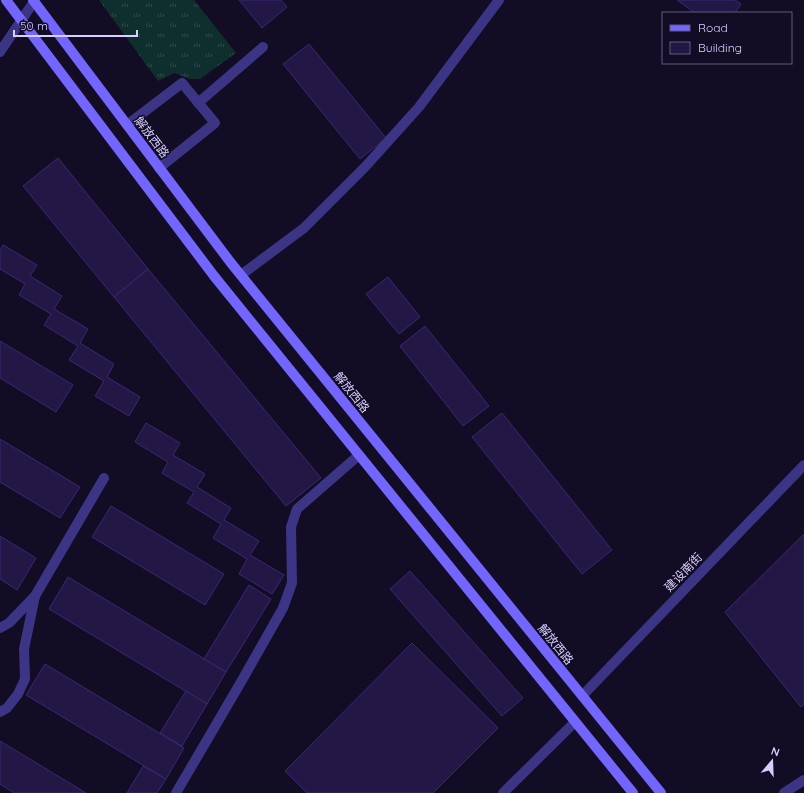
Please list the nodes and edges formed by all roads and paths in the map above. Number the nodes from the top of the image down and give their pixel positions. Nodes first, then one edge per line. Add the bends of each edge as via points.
1 (6, 0) edge
2 (499, 0) edge
3 (34, 1) edge
4 (22, 20) junction
5 (263, 47) dead end
6 (0, 52) edge
7 (198, 103) junction
8 (126, 125) junction
9 (159, 168) junction
10 (241, 275) junction
11 (359, 455) junction
12 (804, 465) edge
13 (104, 478) dead end
14 (35, 596) junction
15 (0, 628) edge
16 (582, 696) junction
17 (0, 712) edge
18 (575, 722) junction
19 (804, 780) edge
20 (176, 793) edge
21 (503, 793) edge
22 (633, 793) edge
23 (661, 793) edge
24 (784, 793) edge

1 - 4 main road
2 - 10 street via 419,107 365,167 304,228
3 - 4 street
3 - 8 main road, 解放西路
4 - 6 street
4 - 11 main road via 214,276
5 - 7 street
7 - 8 street via 182,83
7 - 9 street via 215,123
8 - 9 main road, 解放西路
9 - 10 main road, 解放西路
10 - 16 main road, 解放西路
11 - 18 main road
11 - 20 street via 297,509 291,527 292,583 283,608
12 - 16 street, 建设南街
13 - 14 street
14 - 15 street via 9,623
14 - 17 street via 24,649 24,679 18,694 7,708
16 - 23 main road, 解放西路
18 - 21 street
18 - 22 main road
19 - 24 street

